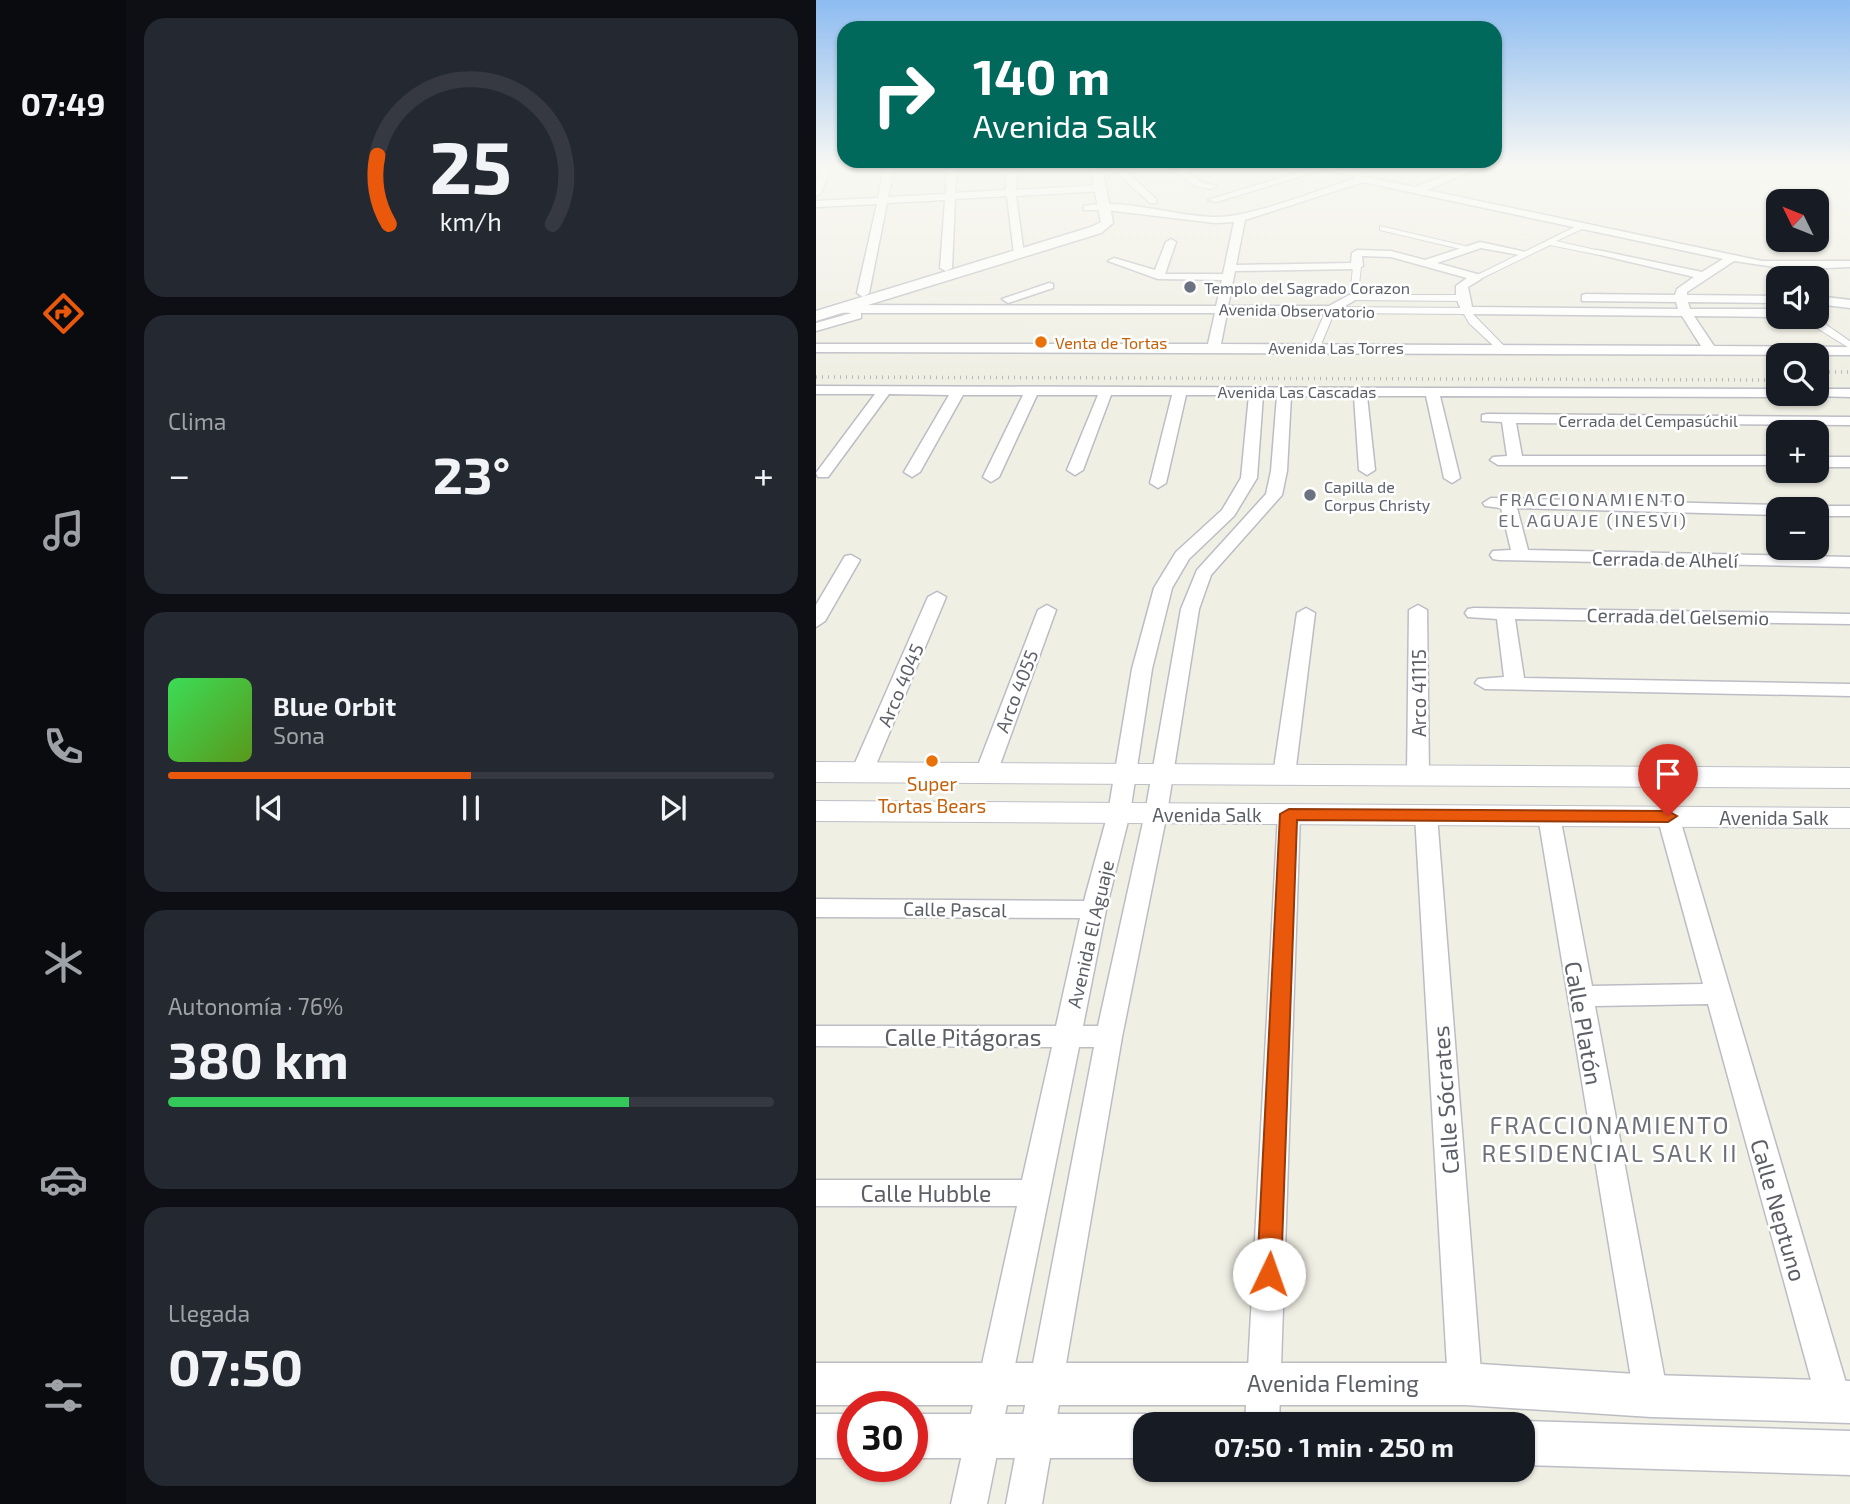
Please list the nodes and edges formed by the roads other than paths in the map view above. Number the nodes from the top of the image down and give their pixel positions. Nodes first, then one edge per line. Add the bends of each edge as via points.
1 (877, 237) edge
2 (947, 237) edge
3 (1017, 237) edge
4 (1052, 237) edge
5 (1068, 237) edge
6 (1236, 237) edge
7 (1421, 237) edge
8 (1559, 237) edge
9 (1640, 237) edge
10 (1549, 242) junction
11 (1171, 243) dead end
12 (1465, 248) junction
13 (1019, 250) junction
14 (1525, 253) junction
15 (1597, 253) joint
16 (1391, 254) junction
17 (1733, 257) junction
18 (1357, 260) junction
19 (1114, 261) dead end
20 (1429, 262) junction
21 (1850, 264) edge
22 (1789, 266) joint
23 (946, 268) junction
24 (1446, 268) junction
25 (1229, 273) junction
26 (1158, 276) junction
27 (1703, 276) junction
28 (1477, 277) junction
29 (1049, 286) dead end
30 (1353, 298) junction
31 (1462, 298) junction
32 (1517, 298) dead end
33 (1578, 298) dead end
34 (1680, 298) junction
35 (816, 299) edge
36 (1008, 299) junction
37 (1766, 299) edge
38 (869, 301) junction
39 (1829, 301) edge
40 (1850, 303) edge
41 (840, 304) junction
42 (1222, 304) junction
43 (816, 308) edge
44 (1331, 310) junction
45 (1467, 311) junction
46 (1687, 313) junction
47 (1766, 313) edge
48 (1829, 314) edge
49 (1850, 314) edge
50 (816, 316) edge
51 (816, 327) edge
52 (1823, 329) edge
53 (819, 347) edge
54 (1213, 347) junction
55 (1315, 347) junction
56 (1501, 348) junction
57 (1850, 348) edge
58 (1709, 349) junction
59 (816, 390) edge
60 (884, 391) junction
61 (958, 391) junction
62 (1032, 391) junction
63 (1106, 391) junction
64 (1180, 391) junction
65 (1256, 391) junction
66 (1284, 391) junction
67 (1360, 391) junction
68 (1432, 391) junction
69 (1766, 393) edge
70 (1829, 393) edge
71 (1850, 393) edge
72 (1487, 418) dead end
73 (1508, 418) junction
74 (1850, 421) edge
75 (1498, 460) dead end
76 (1515, 460) junction
77 (1766, 461) edge
78 (1829, 462) edge
79 (1850, 462) edge
80 (1075, 470) dead end
81 (1367, 470) dead end
82 (912, 472) dead end
83 (823, 474) dead end
84 (991, 477) dead end
85 (1452, 478) dead end
86 (1158, 483) dead end
87 (1766, 510) edge
88 (1829, 511) edge
89 (1850, 511) edge
90 (1500, 555) dead end
91 (1521, 556) junction
92 (851, 560) dead end
93 (1850, 562) edge
94 (937, 597) dead end
95 (1047, 610) dead end
96 (1418, 610) dead end
97 (1306, 613) dead end
98 (1474, 613) dead end
99 (1505, 614) junction
100 (1850, 619) edge
101 (816, 621) edge
102 (1485, 682) dead end
103 (1515, 683) junction
104 (1850, 691) edge
105 (816, 772) edge
106 (862, 772) junction
107 (986, 773) junction
108 (1125, 774) junction
109 (1161, 774) junction
110 (1284, 775) junction
111 (1418, 775) junction
112 (1697, 777) junction
113 (1850, 778) edge
114 (816, 811) edge
115 (1119, 813) junction
116 (1156, 813) junction
117 (1289, 814) junction
118 (1426, 815) junction
119 (1549, 816) junction
120 (1668, 816) junction
121 (1713, 817) junction
122 (1850, 818) edge
123 (816, 908) edge
124 (1094, 910) junction
125 (1717, 993) junction
126 (1579, 996) junction
127 (816, 1036) edge
128 (1068, 1037) junction
129 (1109, 1037) junction
130 (816, 1193) edge
131 (1035, 1193) junction
132 (994, 1383) junction
133 (1046, 1383) junction
134 (1264, 1383) junction
135 (816, 1384) edge
136 (1465, 1384) junction
137 (1651, 1396) junction
138 (1842, 1402) edge
139 (1263, 1412) edge
140 (816, 1436) edge
141 (837, 1436) edge
142 (928, 1436) edge
143 (983, 1436) junction
144 (1037, 1436) junction
145 (1133, 1436) edge
146 (1535, 1443) edge
147 (1850, 1453) edge
148 (969, 1504) edge
149 (1024, 1504) edge

1 - 38 street
2 - 23 street
3 - 13 street
4 - 13 street
5 - 13 street
6 - 25 street
7 - 12 street
8 - 10 street
9 - 17 street
10 - 14 street
10 - 15 street
11 - 26 street
12 - 14 street via 1480,245
12 - 20 street
13 - 23 street
13 - 38 street
14 - 28 street
15 - 27 street
16 - 18 street
16 - 20 street
16 - 24 street via 1392,269
17 - 22 street
17 - 27 street
18 - 25 street
18 - 30 street
19 - 26 street
20 - 24 street
21 - 22 street
23 - 38 street
24 - 28 street
25 - 26 street
25 - 42 street
27 - 34 street via 1681,291
28 - 31 street via 1462,286
29 - 36 street
30 - 31 street, Avenida Observatorio
30 - 42 street, Avenida Observatorio
30 - 44 street
31 - 32 street, Avenida Observatorio
31 - 45 street
33 - 34 street
34 - 37 street
34 - 46 street
35 - 41 street, Avenida Observatorio
36 - 38 street, Avenida Observatorio
36 - 42 street, Avenida Observatorio
38 - 41 street, Avenida Observatorio
38 - 42 street, Avenida Observatorio
38 - 51 street
39 - 40 street
41 - 43 street, Avenida Observatorio
41 - 50 street
42 - 44 street, Avenida Observatorio
42 - 54 street
44 - 45 street, Avenida Observatorio
44 - 55 street
45 - 46 street, Avenida Observatorio
45 - 56 street
46 - 47 street, Avenida Observatorio
46 - 58 street
48 - 49 street
52 - 57 street
53 - 54 street, Avenida Las Torres
54 - 55 street, Avenida Las Torres
55 - 56 street, Avenida Las Torres
56 - 58 street, Avenida Las Torres
57 - 58 street, Avenida Las Torres
59 - 60 street, Avenida Las Cascadas
60 - 61 street, Avenida Las Cascadas
60 - 83 street
61 - 62 street, Avenida Las Cascadas
61 - 82 street
62 - 63 street, Avenida Las Cascadas
62 - 84 street
63 - 64 street, Avenida Las Cascadas
63 - 80 street
64 - 65 street, Avenida Las Cascadas
64 - 86 street
65 - 66 street, Avenida Las Cascadas
65 - 108 street, Avenida El Aguaje via 1249,478 1228,513 1182,556 1163,588 1142,669
66 - 67 street, Avenida Las Cascadas
66 - 109 street, Avenida El Aguaje via 1274,495 1203,574 1189,609
67 - 68 street, Avenida Las Cascadas
67 - 81 street
68 - 69 street, Avenida Las Cascadas
68 - 85 street
70 - 71 street
72 - 73 street, Cerrada del Cempasúchil
73 - 74 street, Cerrada del Cempasúchil
73 - 76 street
75 - 76 street
76 - 77 street
78 - 79 street
87 - 91 street via 1499,504
88 - 89 street
90 - 91 street, Cerrada de Alhelí
91 - 93 street, Cerrada de Alhelí
92 - 101 street
94 - 106 street, Arco 4045
95 - 107 street, Arco 4055
96 - 111 street, Arco 41115
97 - 110 street
98 - 99 street, Cerrada del Gelsemio
99 - 100 street, Cerrada del Gelsemio
99 - 103 street
102 - 103 street
103 - 104 street
105 - 106 main road, Avenida Salk
106 - 107 main road, Avenida Salk
107 - 108 main road, Avenida Salk
108 - 109 main road, Avenida Salk
108 - 115 street, Avenida El Aguaje
109 - 110 main road, Avenida Salk
109 - 116 street, Avenida El Aguaje
110 - 111 main road, Avenida Salk
111 - 112 main road, Avenida Salk
112 - 113 main road, Avenida Salk
112 - 121 main road
114 - 115 main road, Avenida Salk
115 - 116 main road, Avenida Salk
115 - 124 street, Avenida El Aguaje
116 - 117 main road, Avenida Salk
116 - 129 street, Avenida El Aguaje
117 - 118 main road, Avenida Salk
117 - 134 street
118 - 119 main road, Avenida Salk
118 - 136 street, Calle Sócrates
119 - 120 main road, Avenida Salk
119 - 126 street, Calle Platón
120 - 121 main road, Avenida Salk
120 - 125 street, Calle Neptuno
121 - 122 main road, Avenida Salk
123 - 124 street, Calle Pascal
124 - 128 street, Avenida El Aguaje
125 - 126 street
125 - 138 street, Calle Neptuno
126 - 137 street, Calle Platón
127 - 128 street, Calle Pitágoras
128 - 129 street, Calle Pitágoras
128 - 131 street, Avenida El Aguaje
129 - 133 street, Avenida El Aguaje
130 - 131 street, Calle Hubble
131 - 132 street, Avenida El Aguaje
132 - 133 street, Avenida Fleming
132 - 135 street, Avenida Fleming
132 - 143 street, Avenida El Aguaje
133 - 134 street, Avenida Fleming
133 - 144 street, Avenida El Aguaje
134 - 136 street, Avenida Fleming
134 - 139 street
136 - 137 street, Avenida Fleming
137 - 138 street, Avenida Fleming
140 - 141 street
142 - 143 street
143 - 144 street
143 - 148 street, Avenida El Aguaje
144 - 145 street
144 - 149 street, Avenida El Aguaje
146 - 147 street

